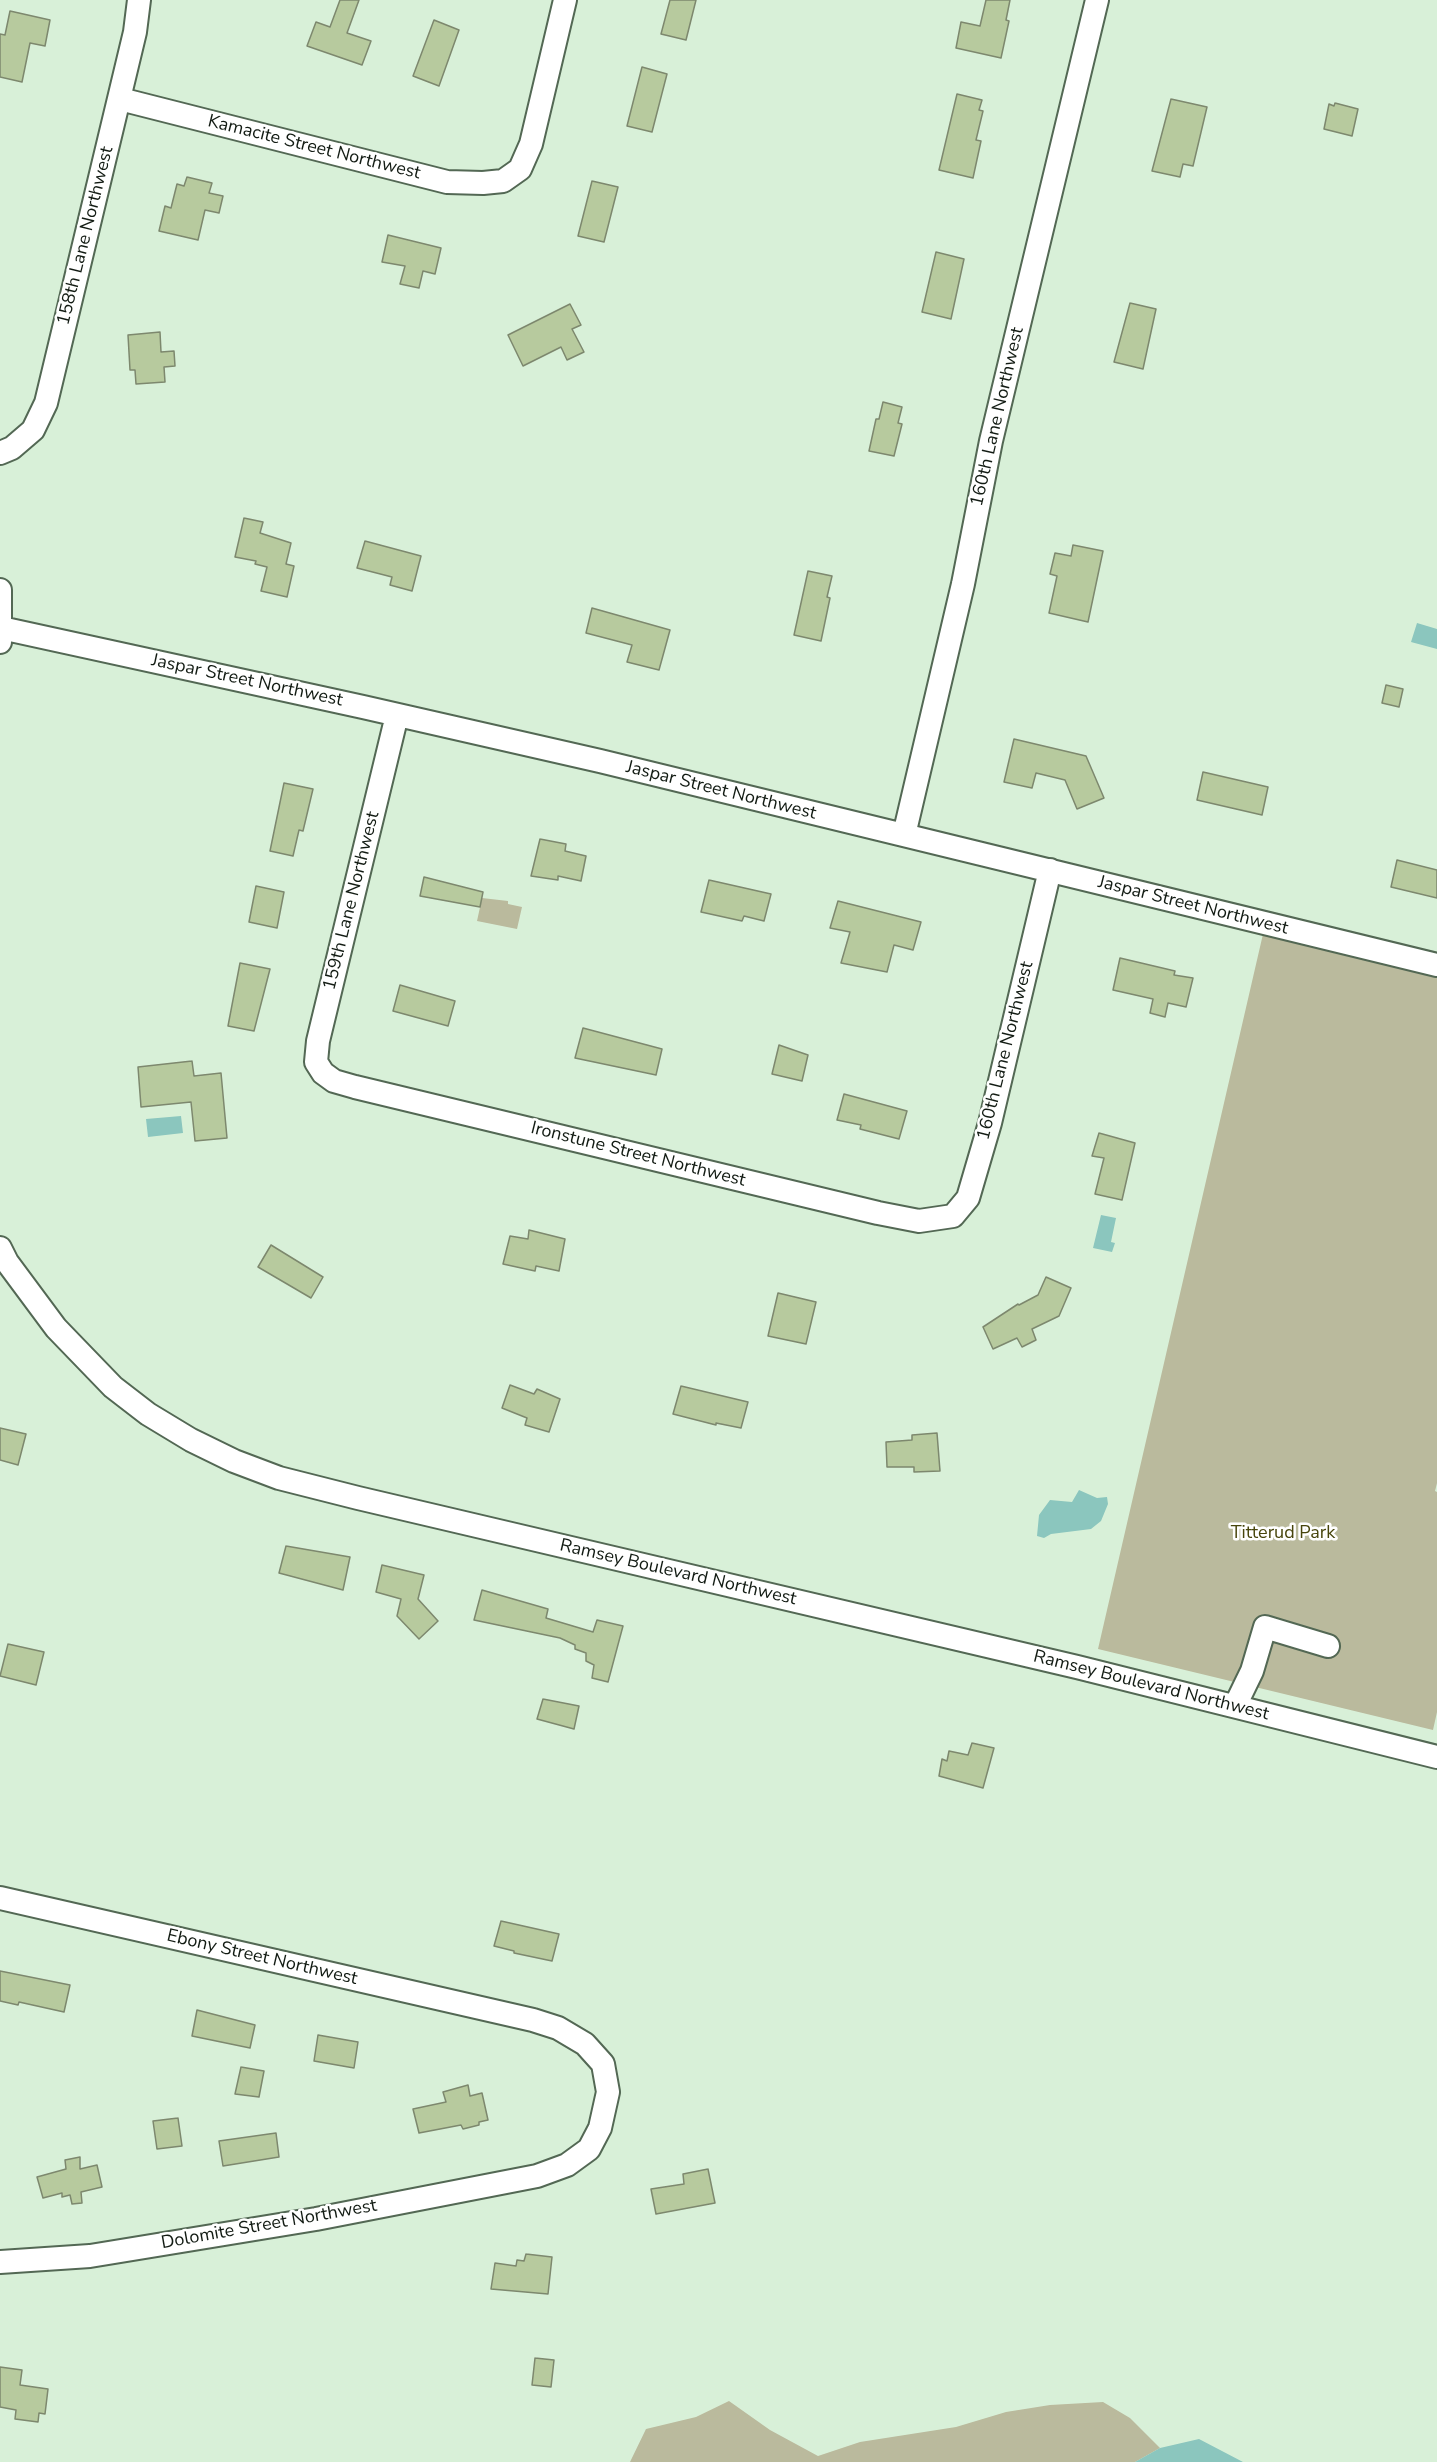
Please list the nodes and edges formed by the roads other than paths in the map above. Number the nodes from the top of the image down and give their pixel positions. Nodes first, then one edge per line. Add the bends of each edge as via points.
1 (139, 0) edge
2 (565, 0) edge
3 (1097, 0) edge
4 (120, 99) junction
5 (0, 453) edge
6 (0, 590) edge
7 (1, 635) edge
8 (397, 715) junction
9 (904, 835) junction
10 (1050, 870) junction
11 (1437, 965) edge
12 (334, 1081) joint
13 (942, 1216) joint
14 (2, 1259) edge
15 (1328, 1646) dead end
16 (1235, 1706) junction
17 (1437, 1757) edge
18 (0, 1898) edge
19 (537, 2176) joint
20 (0, 2262) edge

1 - 4 street, 158th Lane Northwest
2 - 4 street, Kamacite Street Northwest via 531,144 520,169 503,181 447,182
3 - 9 street, 160th Lane Northwest via 991,441 963,584
4 - 5 street, 158th Lane Northwest via 46,403 33,430
6 - 7 street
7 - 8 street, Jaspar Street Northwest
8 - 9 street, Jaspar Street Northwest
8 - 12 street, 159th Lane Northwest via 318,1041 316,1062
9 - 10 street, Jaspar Street Northwest
10 - 11 street, Jaspar Street Northwest
10 - 13 street, 160th Lane Northwest via 990,1123 968,1198 953,1216
12 - 13 street, Ironstune Street Northwest via 878,1213 919,1221
14 - 16 street, Ramsey Boulevard Northwest via 57,1328 113,1387 191,1440 279,1478
15 - 16 street via 1265,1626 1252,1671
16 - 17 street, Ramsey Boulevard Northwest
18 - 19 street, Ebony Street Northwest via 558,2028 585,2044 603,2064 608,2092 600,2128 589,2149 567,2165
19 - 20 street, Dolomite Street Northwest via 316,2219 112,2252

